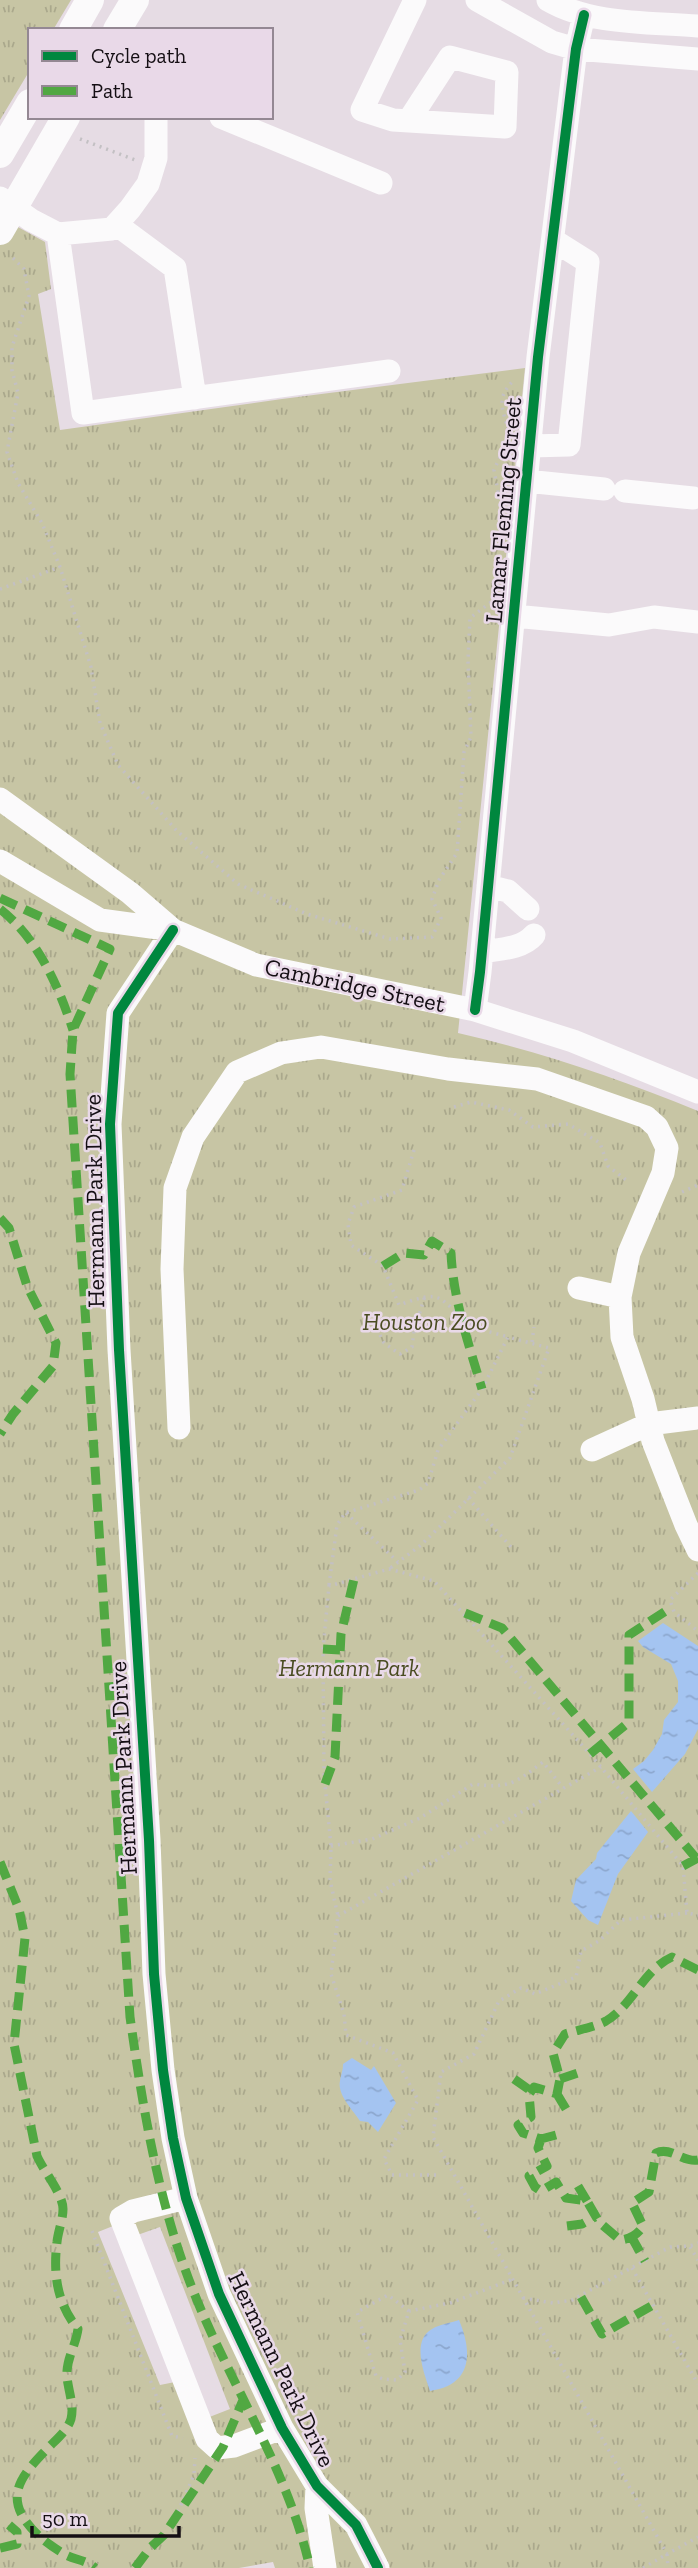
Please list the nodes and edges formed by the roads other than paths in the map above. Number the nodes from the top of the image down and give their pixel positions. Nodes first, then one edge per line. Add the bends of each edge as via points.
1 (90, 0) edge
2 (135, 0) edge
3 (415, 0) edge
4 (478, 0) edge
5 (548, 0) edge
6 (584, 15) junction
7 (698, 26) edge
8 (74, 28) edge
9 (118, 28) edge
10 (576, 49) junction
11 (698, 59) edge
12 (28, 106) edge
13 (156, 119) edge
14 (226, 119) edge
15 (409, 120) junction
16 (62, 124) edge
17 (0, 154) edge
18 (381, 183) dead end
19 (5, 212) edge
20 (117, 225) junction
21 (58, 234) junction
22 (553, 240) junction
23 (389, 371) dead end
24 (195, 398) junction
25 (530, 446) junction
26 (526, 481) junction
27 (693, 498) dead end
28 (514, 617) junction
29 (698, 622) edge
30 (0, 799) edge
31 (0, 861) edge
32 (488, 886) junction
33 (528, 909) dead end
34 (173, 930) junction
35 (534, 935) dead end
36 (482, 952) junction
37 (475, 1010) junction
38 (698, 1092) edge
39 (579, 1288) dead end
40 (620, 1297) junction
41 (698, 1418) edge
42 (649, 1424) junction
43 (179, 1428) dead end
44 (592, 1450) dead end
45 (698, 1550) edge
46 (187, 2198) junction
47 (282, 2428) junction
48 (317, 2486) junction
49 (325, 2568) edge
50 (377, 2568) edge

1 - 8 main road
2 - 9 main road
3 - 15 street via 362,110
4 - 10 street via 552,42
5 - 6 street
6 - 7 street
6 - 10 street, Lamar Fleming Street
10 - 11 street
10 - 22 street, Lamar Fleming Street
12 - 17 main road
13 - 20 street via 156,158 148,184
14 - 18 street
15 - 15 street via 505,127 507,72 450,57
16 - 19 main road
19 - 21 street
20 - 21 street via 88,233
20 - 24 street via 176,268
21 - 24 street via 83,413
22 - 25 street, Lamar Fleming Street
22 - 25 street via 589,262 569,445
23 - 24 street
25 - 26 street, Lamar Fleming Street
26 - 27 street
26 - 28 street, Lamar Fleming Street
28 - 29 street via 609,625 654,617
28 - 32 street, Lamar Fleming Street
30 - 34 street, Cambridge Street via 130,893
31 - 34 street, Cambridge Street via 100,920
32 - 33 street via 508,891
32 - 36 street, Lamar Fleming Street
34 - 37 street, Cambridge Street via 256,965
34 - 46 street, Hermann Park Drive via 118,1013 110,1124 154,1974 173,2138
35 - 36 street via 508,948
36 - 37 street, Lamar Fleming Street
37 - 38 street, Cambridge Street via 573,1041
39 - 40 street
40 - 42 street via 622,1336
40 - 43 street via 629,1253 663,1173 667,1148 646,1117 537,1079 321,1047 281,1053 237,1072 193,1137 175,1188 172,1269
41 - 42 street
42 - 44 street
42 - 45 street
46 - 47 street, Hermann Park Drive via 219,2294
46 - 47 street via 121,2218 207,2439 217,2448 234,2446
47 - 48 street, Hermann Park Drive
48 - 49 street, Hermann Park Drive
48 - 50 street, Hermann Park Drive via 356,2525

